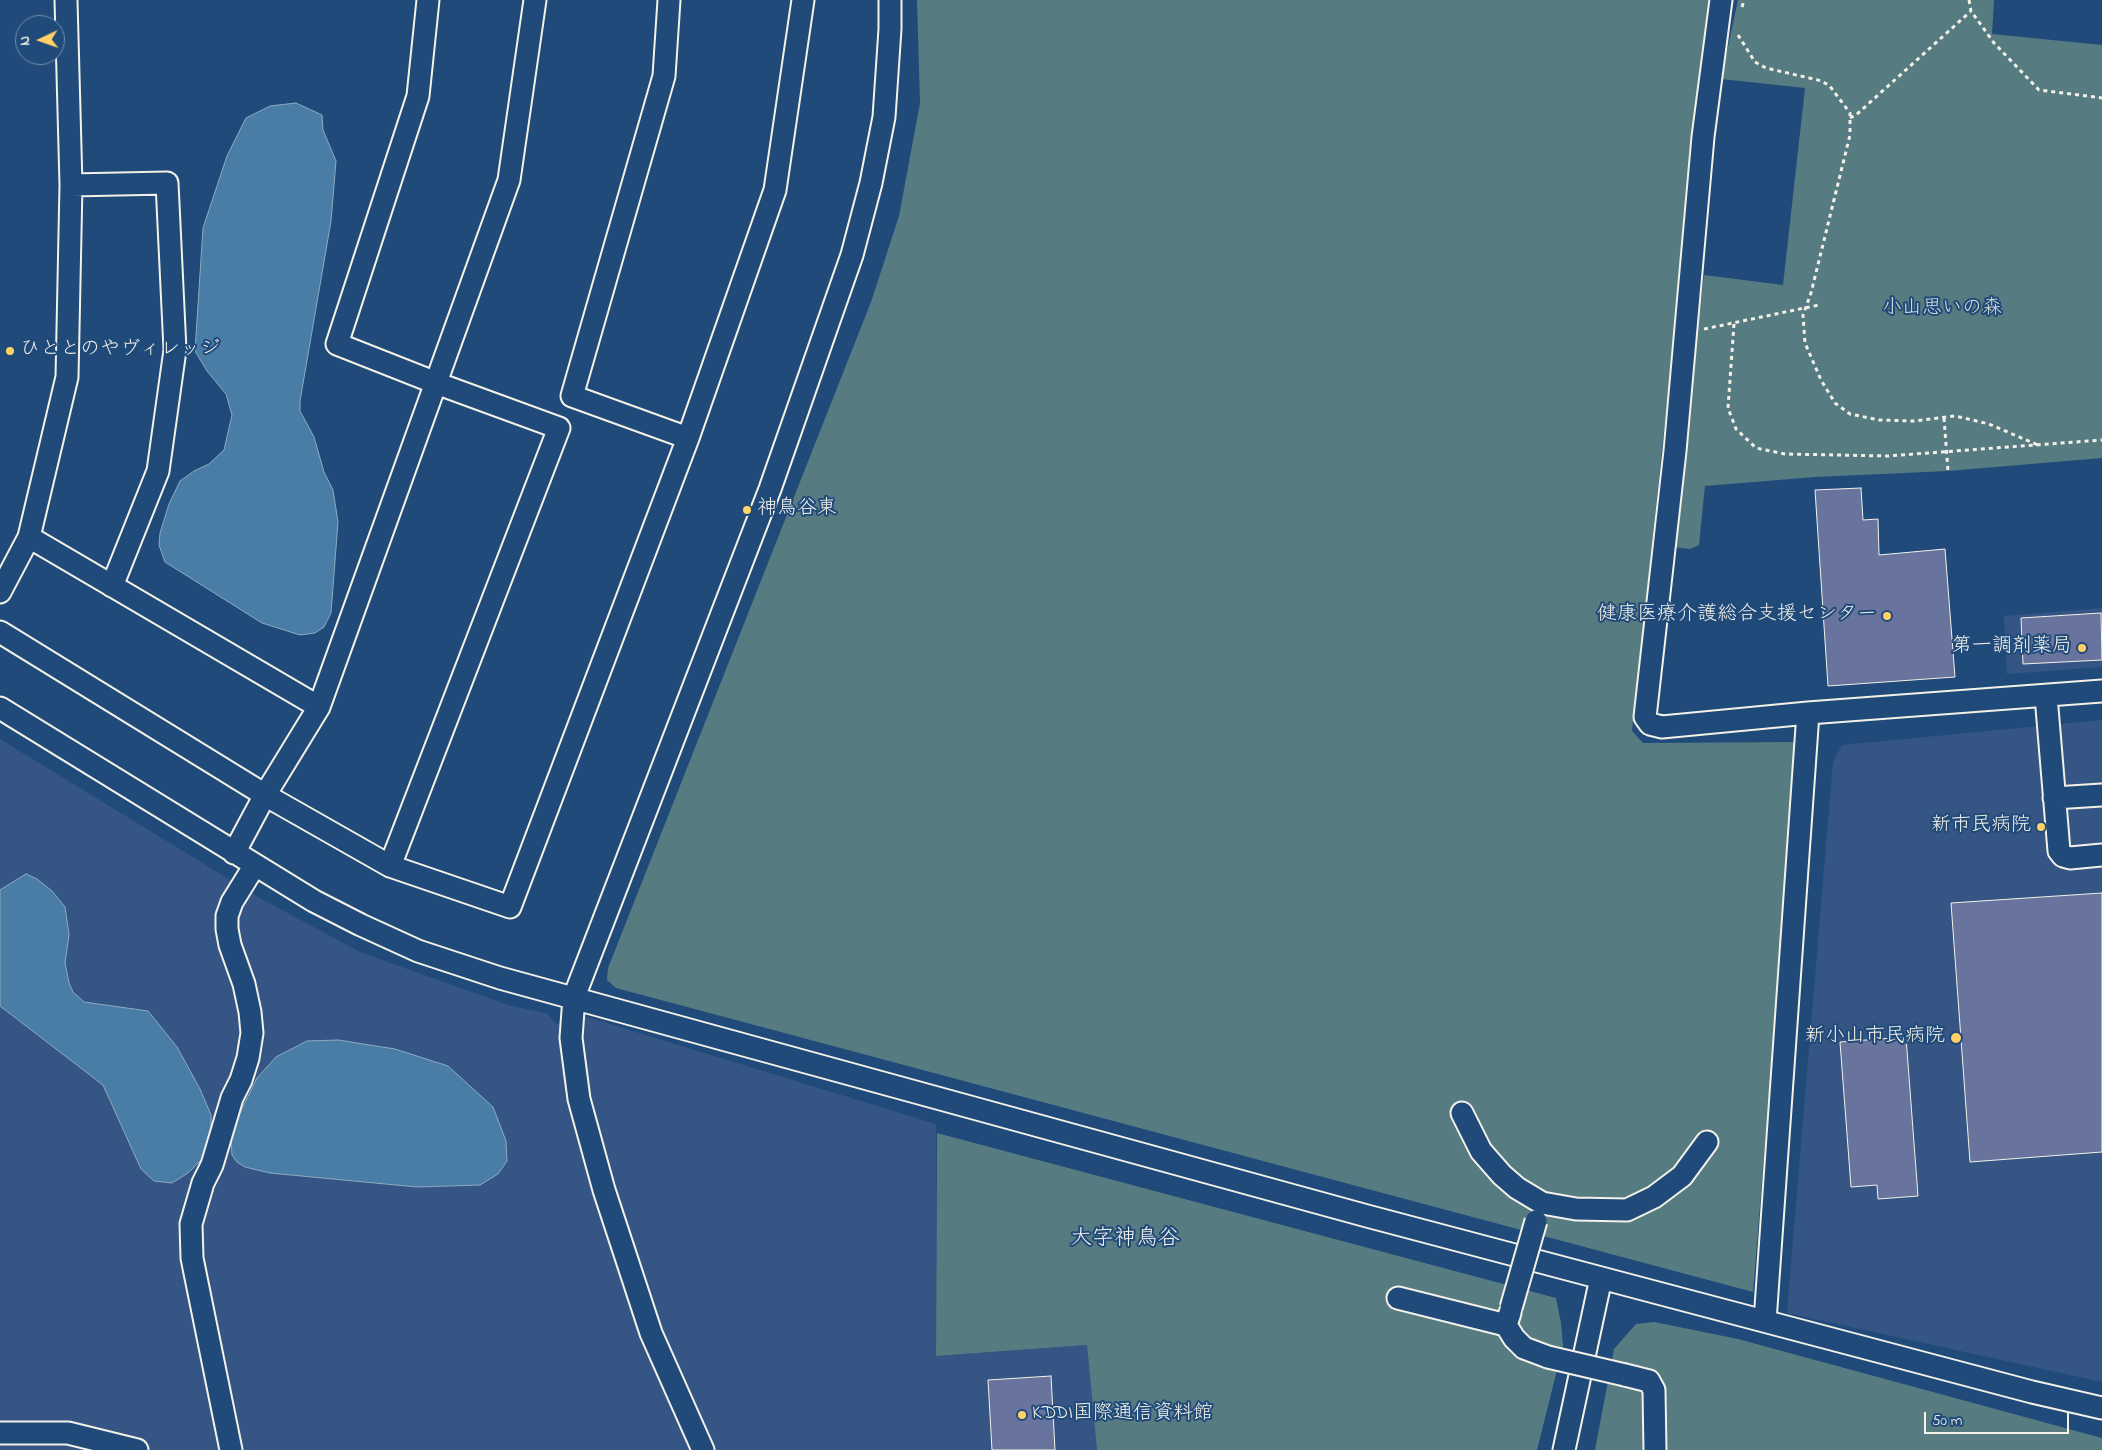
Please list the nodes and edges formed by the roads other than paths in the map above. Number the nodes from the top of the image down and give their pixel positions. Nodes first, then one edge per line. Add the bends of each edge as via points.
1 (66, 0) edge
2 (428, 0) edge
3 (535, 0) edge
4 (669, 0) edge
5 (803, 0) edge
6 (890, 0) edge
7 (1721, 0) edge
8 (71, 184) junction
9 (436, 383) junction
10 (688, 438) junction
11 (29, 537) junction
12 (112, 586) junction
13 (0, 592) edge
14 (0, 632) edge
15 (2102, 691) edge
16 (2046, 696) junction
17 (0, 708) edge
18 (319, 708) junction
19 (1808, 713) junction
20 (265, 795) junction
21 (2102, 795) edge
22 (2054, 798) junction
23 (234, 853) junction
24 (2102, 855) edge
25 (255, 865) junction
26 (390, 866) junction
27 (574, 997) junction
28 (1462, 1113) dead end
29 (1706, 1142) dead end
30 (1539, 1212) junction
31 (1601, 1278) junction
32 (1398, 1298) dead end
33 (1509, 1317) junction
34 (1765, 1321) junction
35 (2102, 1408) edge
36 (0, 1433) edge
37 (137, 1450) edge
38 (231, 1450) edge
39 (702, 1450) edge
40 (1564, 1450) edge
41 (1655, 1450) edge

1 - 8 street
2 - 9 street via 418,96 337,344
3 - 9 street via 509,180
4 - 10 street via 664,76 572,396
5 - 10 street via 775,190
6 - 27 street via 884,118 852,255 770,489
7 - 19 street via 1703,136 1675,451 1645,717 1650,724 1662,727
8 - 11 street via 67,377
8 - 12 street via 168,183 174,360 158,471
9 - 18 street
9 - 26 street via 559,428
10 - 26 street via 510,907
11 - 12 street
11 - 13 street
12 - 18 street
14 - 20 street
15 - 16 street
16 - 19 street
16 - 22 street
17 - 23 street
18 - 20 street
19 - 34 street
20 - 23 street
20 - 26 street
21 - 22 street
22 - 24 street via 2059,851 2063,856
23 - 25 street
25 - 27 street via 314,901 418,951 500,978
25 - 38 street via 227,916 230,945 250,1012 252,1033 248,1058 191,1224 192,1258
27 - 31 street
27 - 39 street via 572,1038 579,1099 650,1333
28 - 30 street via 1481,1151
29 - 30 street via 1682,1176 1654,1197 1627,1210
30 - 33 street, bridge
31 - 34 street
31 - 40 street
32 - 33 street
33 - 41 street, bridge via 1514,1338 1524,1348 1649,1382 1654,1390
34 - 35 street
36 - 37 street via 68,1433

